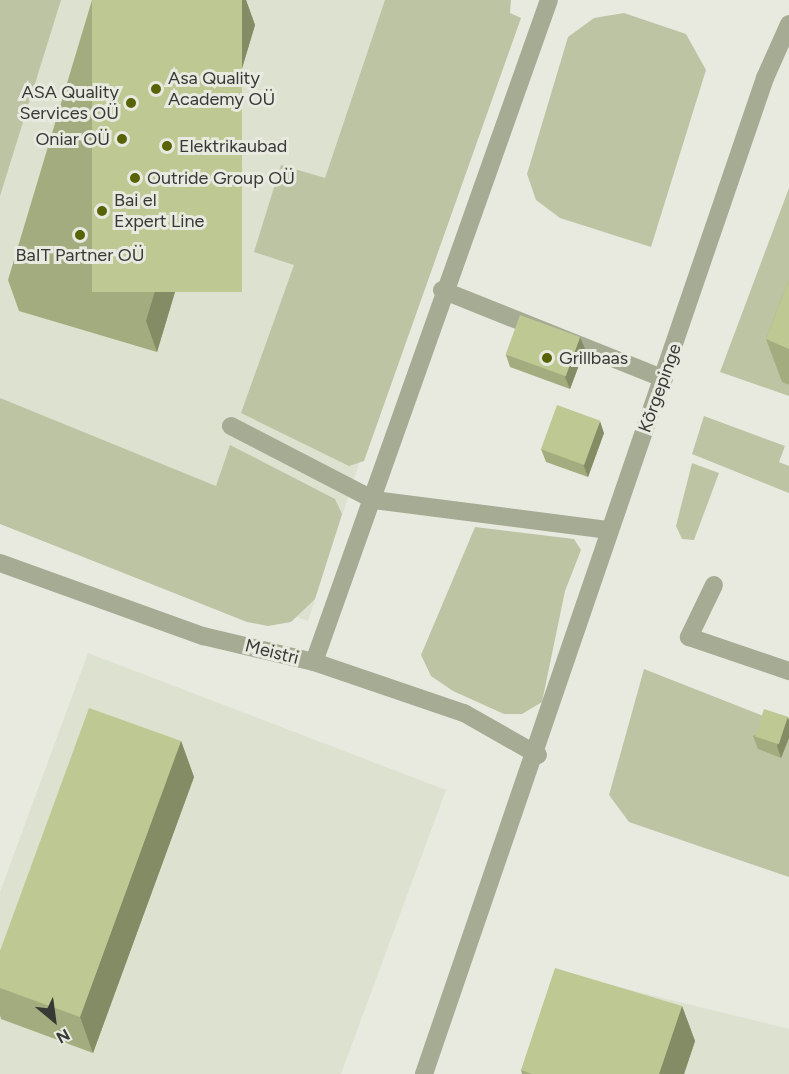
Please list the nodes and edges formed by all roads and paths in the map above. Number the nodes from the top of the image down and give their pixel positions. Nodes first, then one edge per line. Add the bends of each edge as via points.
1 (549, 0) edge
2 (789, 24) edge
3 (442, 290) junction
4 (664, 379) junction
5 (231, 426) dead end
6 (374, 500) junction
7 (609, 530) junction
8 (0, 563) edge
9 (714, 585) dead end
10 (314, 662) junction
11 (789, 672) edge
12 (538, 755) junction
13 (424, 1074) edge

1 - 3 lane
2 - 4 lane, Kõrgepinge via 765,78
3 - 4 lane
3 - 6 lane
4 - 7 lane, Kõrgepinge
5 - 6 lane
6 - 7 lane
6 - 10 lane
7 - 12 lane, Kõrgepinge
8 - 10 lane, Meistri via 203,636
9 - 11 lane via 690,637
10 - 12 lane, Meistri via 464,713
12 - 13 lane, Kõrgepinge

